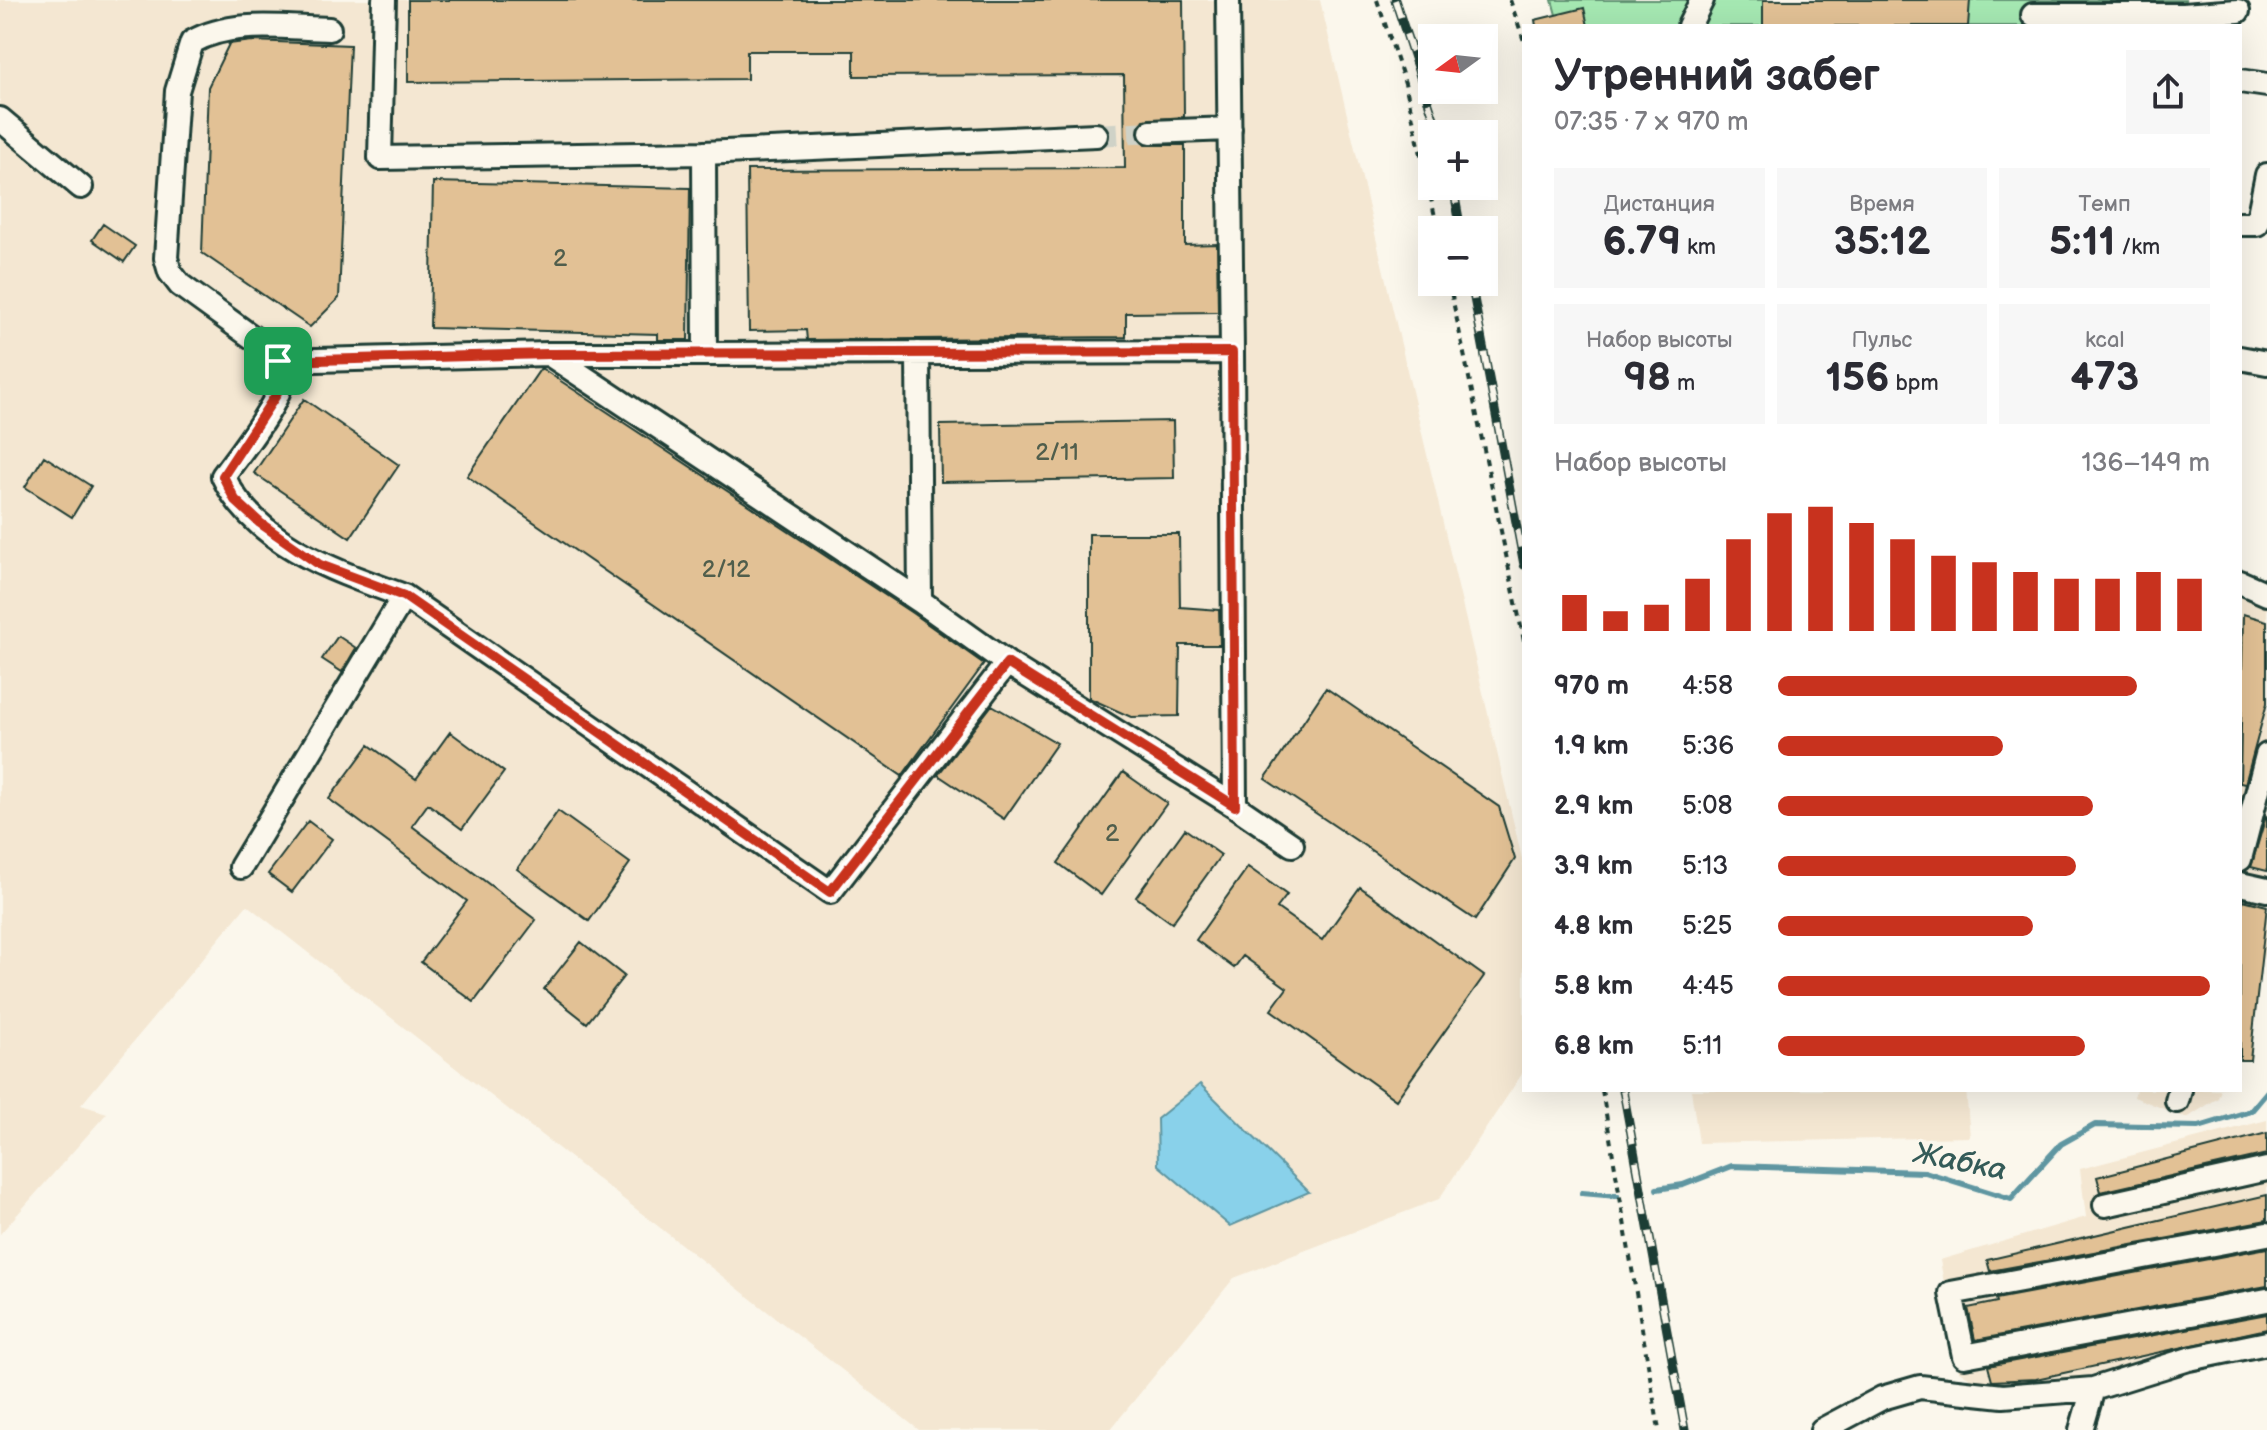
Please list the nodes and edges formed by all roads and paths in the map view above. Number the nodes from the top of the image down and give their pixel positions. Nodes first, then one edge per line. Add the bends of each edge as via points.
1 (384, 0) edge
2 (1228, 0) edge
3 (1377, 0) edge
4 (1510, 0) edge
5 (1702, 0) edge
6 (2237, 12) edge
7 (2031, 14) edge
8 (1690, 24) edge
9 (329, 29) dead end
10 (1522, 35) edge
11 (2242, 81) edge
12 (2267, 85) edge
13 (0, 119) edge
14 (1230, 129) junction
15 (1151, 132) tunnel mouth
16 (1096, 135) tunnel mouth
17 (704, 153) junction
18 (2267, 175) edge
19 (81, 187) dead end
20 (1435, 216) edge
21 (2242, 224) edge
22 (1452, 296) edge
23 (1232, 352) junction
24 (918, 353) junction
25 (549, 354) junction
26 (705, 354) junction
27 (2242, 358) edge
28 (278, 361) junction
29 (2267, 363) edge
30 (2242, 583) edge
31 (2267, 594) edge
32 (404, 596) junction
33 (920, 601) junction
34 (1522, 631) edge
35 (1007, 663) junction
36 (2267, 755) edge
37 (2261, 804) edge
38 (1235, 806) junction
39 (1292, 845) dead end
40 (2242, 854) edge
41 (241, 867) dead end
42 (2242, 884) edge
43 (2267, 890) edge
44 (1602, 1092) edge
45 (2267, 1169) edge
46 (2105, 1205) dead end
47 (2267, 1234) edge
48 (2267, 1300) edge
49 (2267, 1343) edge
50 (2093, 1389) junction
51 (1659, 1430) edge
52 (1822, 1430) edge
53 (2081, 1430) edge

1 - 17 street via 380,158
2 - 14 street
3 - 20 path via 1405,83
4 - 10 path
5 - 8 street
6 - 7 street
9 - 28 street via 238,27 208,32 192,42 177,91 166,258 170,272
11 - 12 street
13 - 19 street
14 - 15 street
14 - 23 street
16 - 17 street
17 - 26 street
18 - 21 street via 2257,224
22 - 34 path
23 - 24 street
23 - 38 street
24 - 26 street
24 - 33 street
25 - 26 street
25 - 28 street
25 - 33 street
27 - 29 street
28 - 32 street via 282,378 276,395 223,476 235,500 320,565
30 - 31 street
32 - 35 street via 830,892
32 - 41 street
33 - 35 street
35 - 38 street
36 - 37 street
37 - 40 street
38 - 39 street
42 - 43 street
44 - 51 path
45 - 46 street
47 - 48 street via 1951,1293 1964,1356
49 - 50 street via 2189,1359
50 - 52 street via 2003,1396 1920,1387 1882,1398
50 - 53 street

